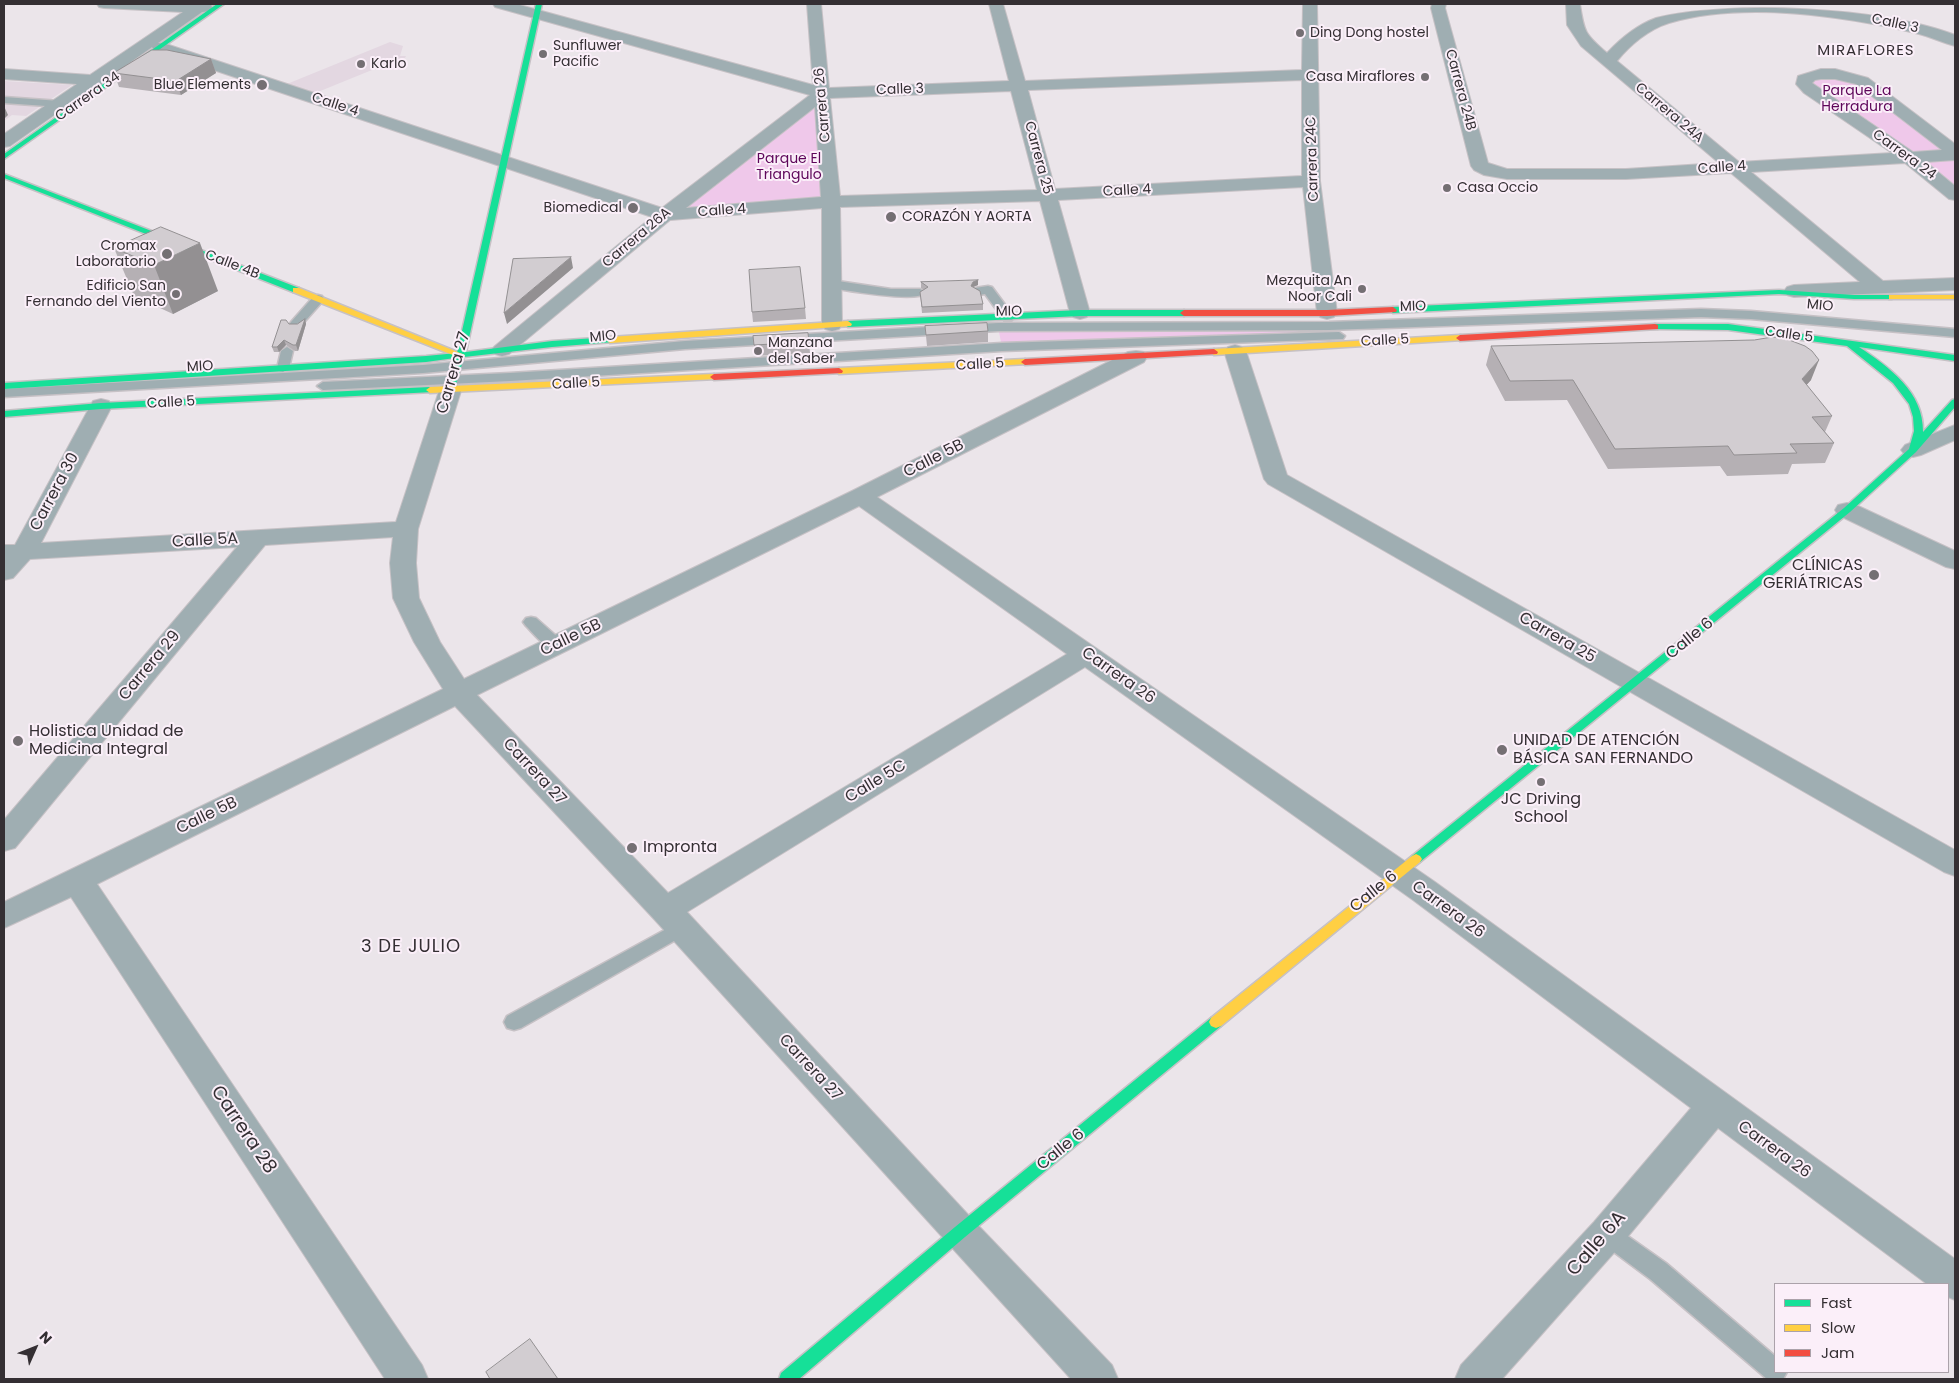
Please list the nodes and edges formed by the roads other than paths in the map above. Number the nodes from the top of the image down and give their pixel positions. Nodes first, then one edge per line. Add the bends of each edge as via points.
1 (104, 4) edge
2 (500, 4) edge
3 (814, 4) edge
4 (996, 4) edge
5 (1310, 4) edge
6 (1439, 4) edge
7 (1573, 4) edge
8 (210, 6) edge
9 (538, 9) edge
10 (1955, 26) edge
11 (1948, 37) edge
12 (160, 47) junction
13 (1608, 61) junction
14 (4, 74) edge
15 (1311, 75) junction
16 (103, 81) junction
17 (1018, 85) junction
18 (822, 93) junction
19 (4, 100) edge
20 (60, 104) junction
21 (4, 142) edge
22 (1955, 154) edge
23 (4, 157) edge
24 (1910, 158) junction
25 (503, 160) junction
26 (1733, 167) junction
27 (1490, 171) joint
28 (4, 176) edge
29 (1311, 181) junction
30 (1048, 195) junction
31 (1955, 195) edge
32 (831, 202) junction
33 (665, 215) junction
34 (831, 284) junction
35 (1955, 284) edge
36 (1878, 287) junction
37 (979, 291) edge
38 (920, 292) edge
39 (1779, 292) junction
40 (1955, 297) edge
41 (318, 299) junction
42 (1080, 313) junction
43 (1327, 313) junction
44 (1008, 317) junction
45 (295, 325) edge
46 (832, 325) junction
47 (1955, 333) edge
48 (1955, 340) edge
49 (1846, 343) junction
50 (502, 350) junction
51 (1236, 350) junction
52 (287, 351) edge
53 (1136, 357) junction
54 (1955, 358) edge
55 (283, 368) junction
56 (455, 372) junction
57 (4, 386) edge
58 (4, 393) edge
59 (1955, 402) edge
60 (4, 404) edge
61 (101, 406) junction
62 (4, 414) edge
63 (1955, 432) edge
64 (1913, 450) junction
65 (860, 496) junction
66 (1847, 510) junction
67 (406, 529) junction
68 (257, 539) junction
69 (14, 552) edge
70 (1955, 561) edge
71 (4, 572) edge
72 (531, 622) dead end
73 (556, 645) junction
74 (1087, 654) junction
75 (1636, 683) junction
76 (459, 693) junction
77 (4, 840) edge
78 (1955, 864) edge
79 (1398, 873) junction
80 (77, 880) junction
81 (4, 916) edge
82 (673, 919) junction
83 (514, 1022) dead end
84 (1714, 1106) junction
85 (960, 1232) junction
86 (1607, 1234) junction
87 (1955, 1282) edge
88 (1774, 1371) edge
89 (408, 1379) edge
90 (787, 1379) edge
91 (1098, 1379) edge
92 (1475, 1379) edge

1 - 8 street
2 - 9 street, Calle 3
3 - 18 street, Carrera 26
4 - 17 street, Carrera 25
5 - 15 street, Carrera 24C
6 - 27 street, Carrera 24B via 1480,166
7 - 13 street, Carrera 24A via 1576,24 1586,43
8 - 12 main road, Carrera 34
8 - 16 street, Carrera 34
9 - 18 street, Calle 3
9 - 25 main road, Carrera 27
10 - 11 street, Calle 3
11 - 13 street, Calle 3 via 1823,10 1728,7 1690,12 1662,21 1621,45
12 - 16 main road, Carrera 34
12 - 25 street, Calle 4
13 - 26 street, Carrera 24A
14 - 16 street
15 - 17 street, Calle 3
15 - 29 street, Carrera 24C
16 - 20 street, Carrera 34
16 - 23 main road, Carrera 34
17 - 18 street, Calle 3
17 - 30 street, Carrera 25
18 - 32 street, Carrera 26
18 - 33 street, Carrera 26A
19 - 20 lane
20 - 21 street, Carrera 34
22 - 24 street, Calle 4
22 - 24 street, Carrera 24 via 1862,81 1835,74 1804,79 1810,90
24 - 26 street, Calle 4
24 - 31 street, Carrera 24
25 - 33 street, Calle 4
25 - 56 main road, Carrera 27
26 - 27 street, Calle 4 via 1626,174 1506,174
26 - 36 street, Carrera 24A
28 - 41 main road, Calle 4B
29 - 30 street, Calle 4
29 - 43 street, Carrera 24C
30 - 32 street, Calle 4
30 - 42 street, Carrera 25
32 - 33 street, Calle 4
32 - 34 street, Carrera 26
33 - 50 street, Carrera 26A
34 - 38 lane via 892,293
34 - 46 street, Carrera 26
35 - 36 street, Calle 5
36 - 39 street, Calle 5
37 - 44 lane via 988,290
39 - 40 main road, Calle 5
39 - 43 main road, Calle 5
41 - 45 lane
41 - 56 main road, Calle 4B
42 - 43 main road, Calle 5
42 - 44 main road, Calle 5
44 - 46 main road, Calle 5
46 - 50 main road, Calle 5
47 - 56 lane, MIO via 1701,313 1329,326 998,327 685,345
48 - 56 lane, MIO via 1702,318 1330,337 1002,347
49 - 51 main road, Calle 5 via 1728,327 1686,326
49 - 54 main road, Calle 5
49 - 64 main road via 1886,371 1911,400 1918,415 1919,430
50 - 56 main road, Calle 5
51 - 53 main road, Calle 5
51 - 75 street, Carrera 25 via 1276,479
52 - 55 lane
53 - 56 main road, Calle 5
53 - 65 street, Calle 5B
55 - 56 main road, Calle 5
55 - 57 main road, Calle 5
56 - 58 lane, MIO
56 - 60 lane, MIO
56 - 61 main road, Calle 5
56 - 67 street, Carrera 27
59 - 64 main road, Calle 6
61 - 62 main road, Calle 5
61 - 69 street, Carrera 30
63 - 64 street
64 - 66 main road, Calle 6
65 - 73 street, Calle 5B
65 - 74 street, Carrera 26
66 - 70 street
66 - 75 main road, Calle 6
67 - 68 street, Calle 5A
67 - 76 street, Carrera 27 via 403,563 406,598 427,642
68 - 69 street, Calle 5A
68 - 77 street, Carrera 29
69 - 71 street, Carrera 30
72 - 73 lane
73 - 76 street, Calle 5B
74 - 79 street, Carrera 26
74 - 82 street, Calle 5C
75 - 78 street, Carrera 25
75 - 79 main road, Calle 6
76 - 80 street, Calle 5B
76 - 82 street, Carrera 27
79 - 84 street, Carrera 26
79 - 85 main road, Calle 6
80 - 81 street, Calle 5B
80 - 89 street, Carrera 28
82 - 83 lane
82 - 85 street, Carrera 27
84 - 86 street, Calle 6A
84 - 87 street, Carrera 26
85 - 90 main road, Calle 6
85 - 91 street, Carrera 27
86 - 88 lane via 1658,1271
86 - 92 street, Calle 6A

